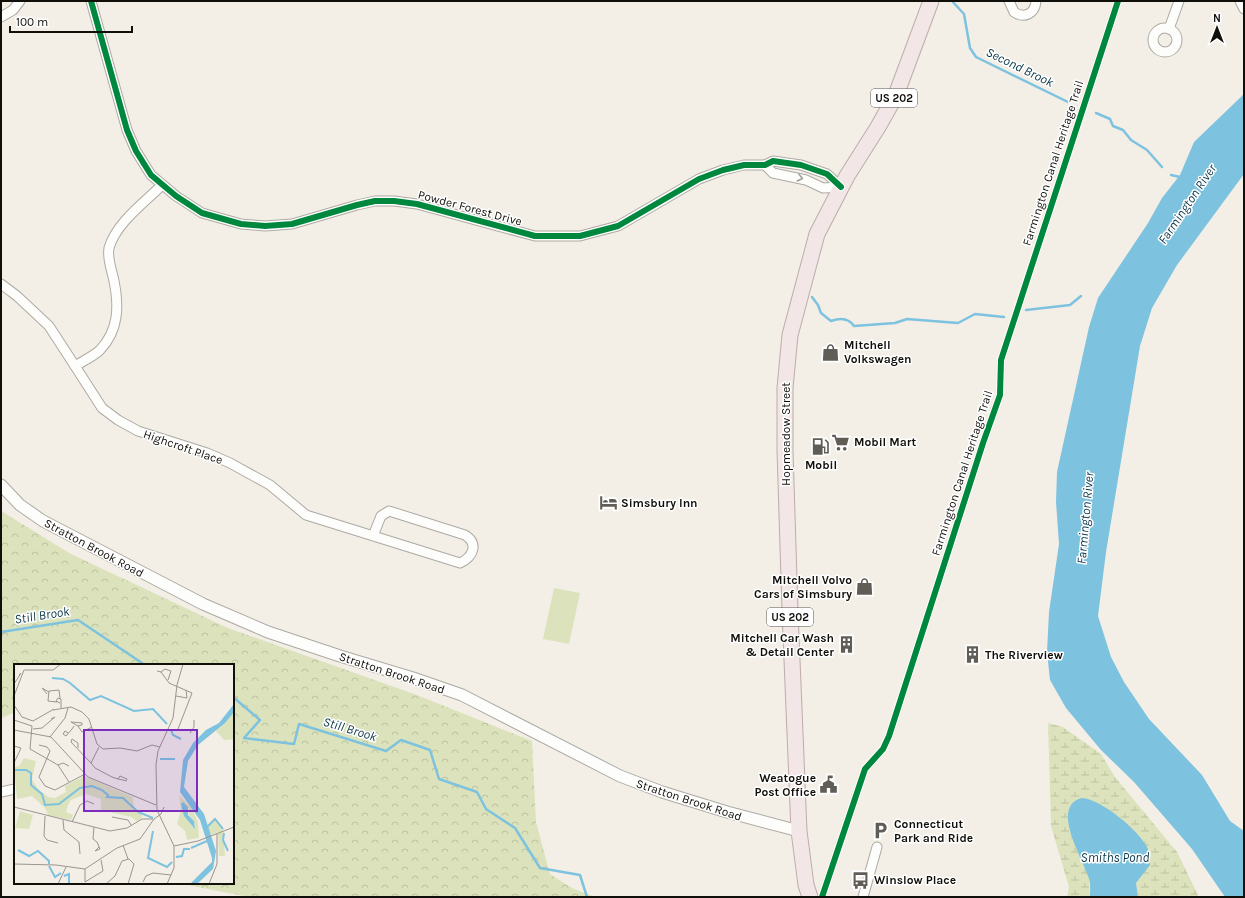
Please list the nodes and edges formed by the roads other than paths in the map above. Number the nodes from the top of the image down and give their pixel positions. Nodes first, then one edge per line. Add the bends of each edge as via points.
1 (20, 1) edge
2 (91, 1) edge
3 (931, 1) edge
4 (1009, 1) edge
5 (1036, 1) edge
6 (1179, 1) edge
7 (1240, 1) edge
8 (1244, 9) edge
9 (1, 17) edge
10 (1169, 29) dead end
11 (765, 165) junction
12 (162, 185) junction
13 (841, 187) junction
14 (1, 284) edge
15 (75, 366) junction
16 (2, 488) edge
17 (373, 536) junction
18 (14, 789) edge
19 (1, 792) edge
20 (798, 831) junction
21 (877, 847) dead end
22 (810, 897) edge
23 (863, 897) edge

1 - 9 street via 13,10
2 - 12 street, Powder Forest Drive via 127,130 151,175
3 - 13 highway, Hopmeadow Street / US 202 via 896,95
4 - 5 street via 1014,12 1022,16 1031,13
6 - 10 street
7 - 8 street
11 - 12 street, Powder Forest Drive via 744,165 699,179 618,226 580,236 536,236 417,204 394,201 375,201 357,205 292,224 241,224 202,214
11 -> 13 street via 773,173 806,180 823,188
11 - 13 street, Powder Forest Drive via 773,161 801,165 827,174
12 - 15 street via 114,236 109,249 109,267 114,280 118,308 115,327 100,350
13 - 20 highway, Hopmeadow Street / US 202 via 810,253 790,335 785,388
14 - 15 street, Highcroft Place via 49,326
15 - 17 street, Highcroft Place via 102,408 118,420 138,431 230,463 270,485 306,515
16 - 20 street, Stratton Brook Road via 43,522 203,604 268,632 462,695 620,776 720,810
17 - 17 street, Highcroft Place via 460,563 468,559 473,546 471,539 465,535 389,511 381,516
18 - 19 street
20 - 22 highway, Hopmeadow Street / US 202
21 - 23 street

